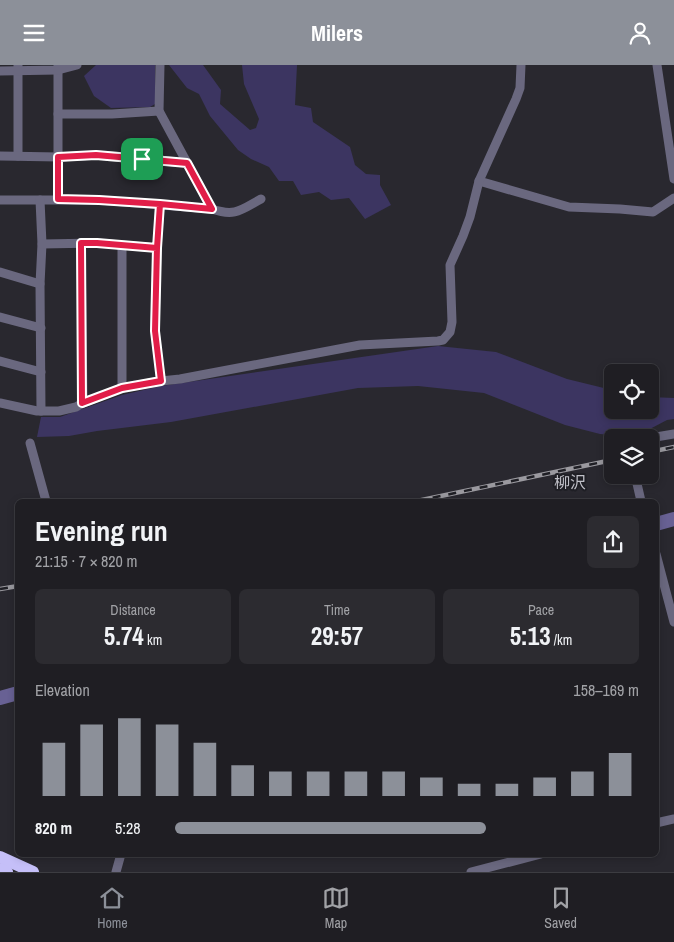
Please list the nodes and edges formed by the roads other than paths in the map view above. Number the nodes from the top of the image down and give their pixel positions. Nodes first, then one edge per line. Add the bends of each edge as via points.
1 (77, 65) edge
2 (160, 65) edge
3 (521, 65) edge
4 (657, 65) edge
5 (18, 68) edge
6 (58, 68) edge
7 (0, 71) edge
8 (159, 111) junction
9 (58, 113) junction
10 (0, 156) edge
11 (18, 157) junction
12 (58, 157) junction
13 (187, 163) junction
14 (674, 179) edge
15 (479, 181) junction
16 (674, 198) edge
17 (58, 199) junction
18 (260, 199) dead end
19 (0, 200) edge
20 (40, 200) junction
21 (160, 204) junction
22 (212, 209) junction
23 (81, 243) junction
24 (42, 244) junction
25 (122, 246) junction
26 (157, 248) junction
27 (0, 273) edge
28 (40, 284) junction
29 (0, 317) edge
30 (41, 329) junction
31 (0, 361) edge
32 (41, 372) junction
33 (161, 381) junction
34 (122, 388) junction
35 (0, 403) edge
36 (82, 403) junction
37 (41, 411) junction
38 (674, 434) edge
39 (659, 436) edge
40 (30, 443) dead end
41 (637, 484) edge
42 (45, 499) edge
43 (641, 499) edge
44 (659, 565) edge
45 (674, 622) edge
46 (674, 819) edge
47 (659, 822) edge
48 (0, 857) edge
49 (120, 857) edge
50 (529, 857) edge
51 (0, 869) edge
52 (7, 872) edge
53 (33, 872) edge
54 (116, 872) edge
55 (471, 872) edge

1 - 6 street
2 - 8 street
3 - 15 street via 520,88
4 - 14 street
5 - 6 street
5 - 7 street
5 - 11 street
6 - 9 street
8 - 9 street
8 - 13 street
9 - 12 street
10 - 11 street
11 - 12 street
12 - 13 street via 96,155
12 - 17 street
13 - 22 street
15 - 16 street via 569,207 654,212
15 - 33 street via 464,236 450,265 452,322 450,332 443,340 360,345
17 - 20 street
17 - 21 street
18 - 22 street via 234,213
19 - 20 street
20 - 24 street
21 - 22 street
21 - 26 street
23 - 24 street
23 - 25 street
23 - 36 street
24 - 28 street
25 - 26 street
25 - 34 street
26 - 33 street via 155,331
27 - 28 street
28 - 30 street
29 - 30 street
30 - 32 street
31 - 32 street
32 - 37 street
33 - 34 street
34 - 36 street
35 - 37 street
36 - 37 street via 59,411
38 - 39 street
40 - 42 street
41 - 43 street
44 - 45 street
46 - 47 street
48 - 53 highway
49 - 54 street
50 - 55 street
51 - 52 highway

